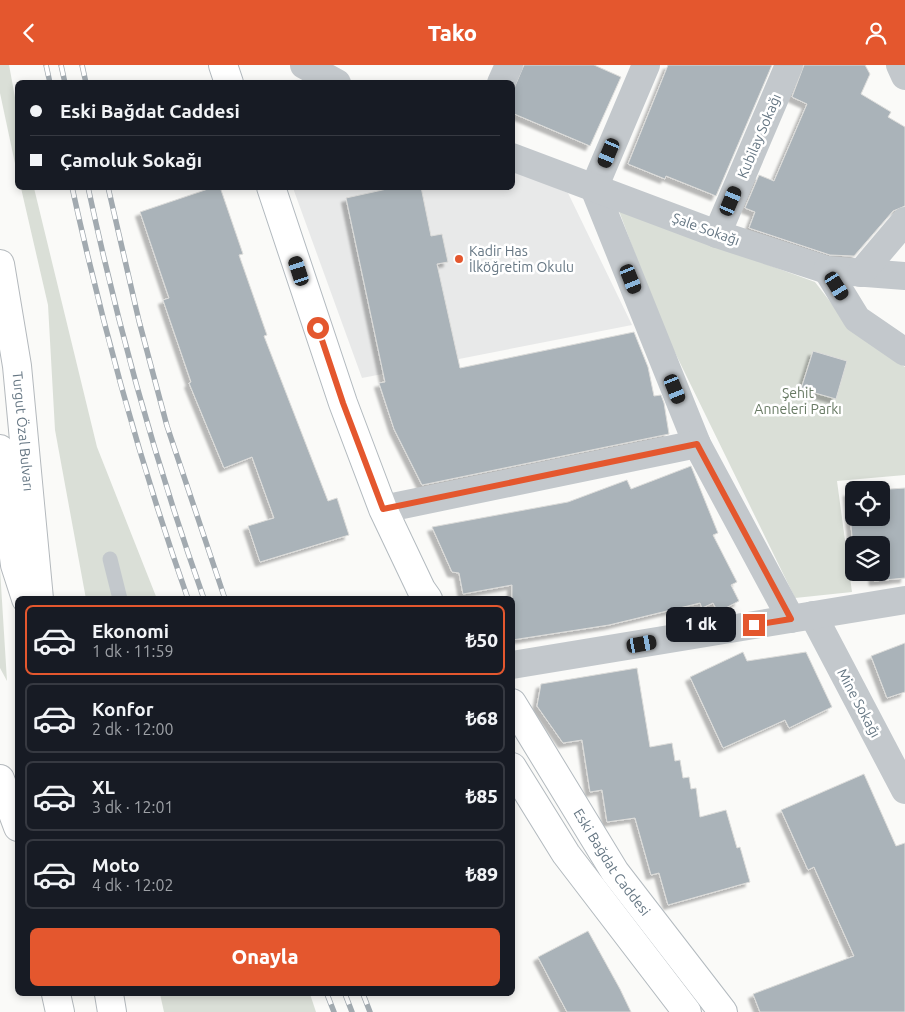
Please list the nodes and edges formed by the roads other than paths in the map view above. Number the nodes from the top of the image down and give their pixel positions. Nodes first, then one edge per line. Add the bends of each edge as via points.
1 (222, 65) edge
2 (304, 65) edge
3 (509, 65) edge
4 (646, 65) edge
5 (788, 65) edge
6 (900, 65) edge
7 (905, 76) edge
8 (228, 80) edge
9 (326, 80) edge
10 (502, 80) edge
11 (515, 158) edge
12 (594, 188) junction
13 (272, 190) edge
14 (905, 221) edge
15 (717, 235) junction
16 (0, 264) edge
17 (827, 270) junction
18 (861, 273) junction
19 (905, 276) edge
20 (905, 352) edge
21 (697, 444) junction
22 (0, 449) edge
23 (383, 509) junction
24 (110, 559) dead end
25 (25, 596) edge
26 (39, 596) edge
27 (119, 596) edge
28 (426, 596) edge
29 (905, 600) edge
30 (802, 617) junction
31 (515, 665) edge
32 (515, 708) edge
33 (515, 772) edge
34 (0, 779) edge
35 (905, 790) edge
36 (15, 819) edge
37 (56, 996) edge
38 (108, 996) edge
39 (60, 1012) edge
40 (112, 1012) edge
41 (687, 1012) edge
42 (723, 1012) edge

1 - 8 main road
2 - 9 street
3 - 10 street
4 - 12 street
5 - 15 street, Kubilay Sokağı
6 - 7 street
11 - 12 street, Şale Sokağı
12 - 15 street, Şale Sokağı
12 - 21 street, Mine Sokağı
13 - 23 main road via 343,403
14 - 18 street
15 - 17 street, Şale Sokağı
16 - 26 main road, Turgut Özal Bulvarı via 17,367
17 - 18 street, Şale Sokağı
17 - 20 street via 857,319
18 - 19 street, Şale Sokağı
21 - 23 street
21 - 30 street, Mine Sokağı
22 - 25 main road via 15,565
23 - 28 main road
24 - 27 lane
29 - 30 street
30 - 31 street
30 - 35 street, Mine Sokağı
32 - 42 main road, Eski Bağdat Caddesi via 615,872
33 - 41 main road via 566,854
34 - 36 main road
37 - 39 main road
38 - 40 main road

